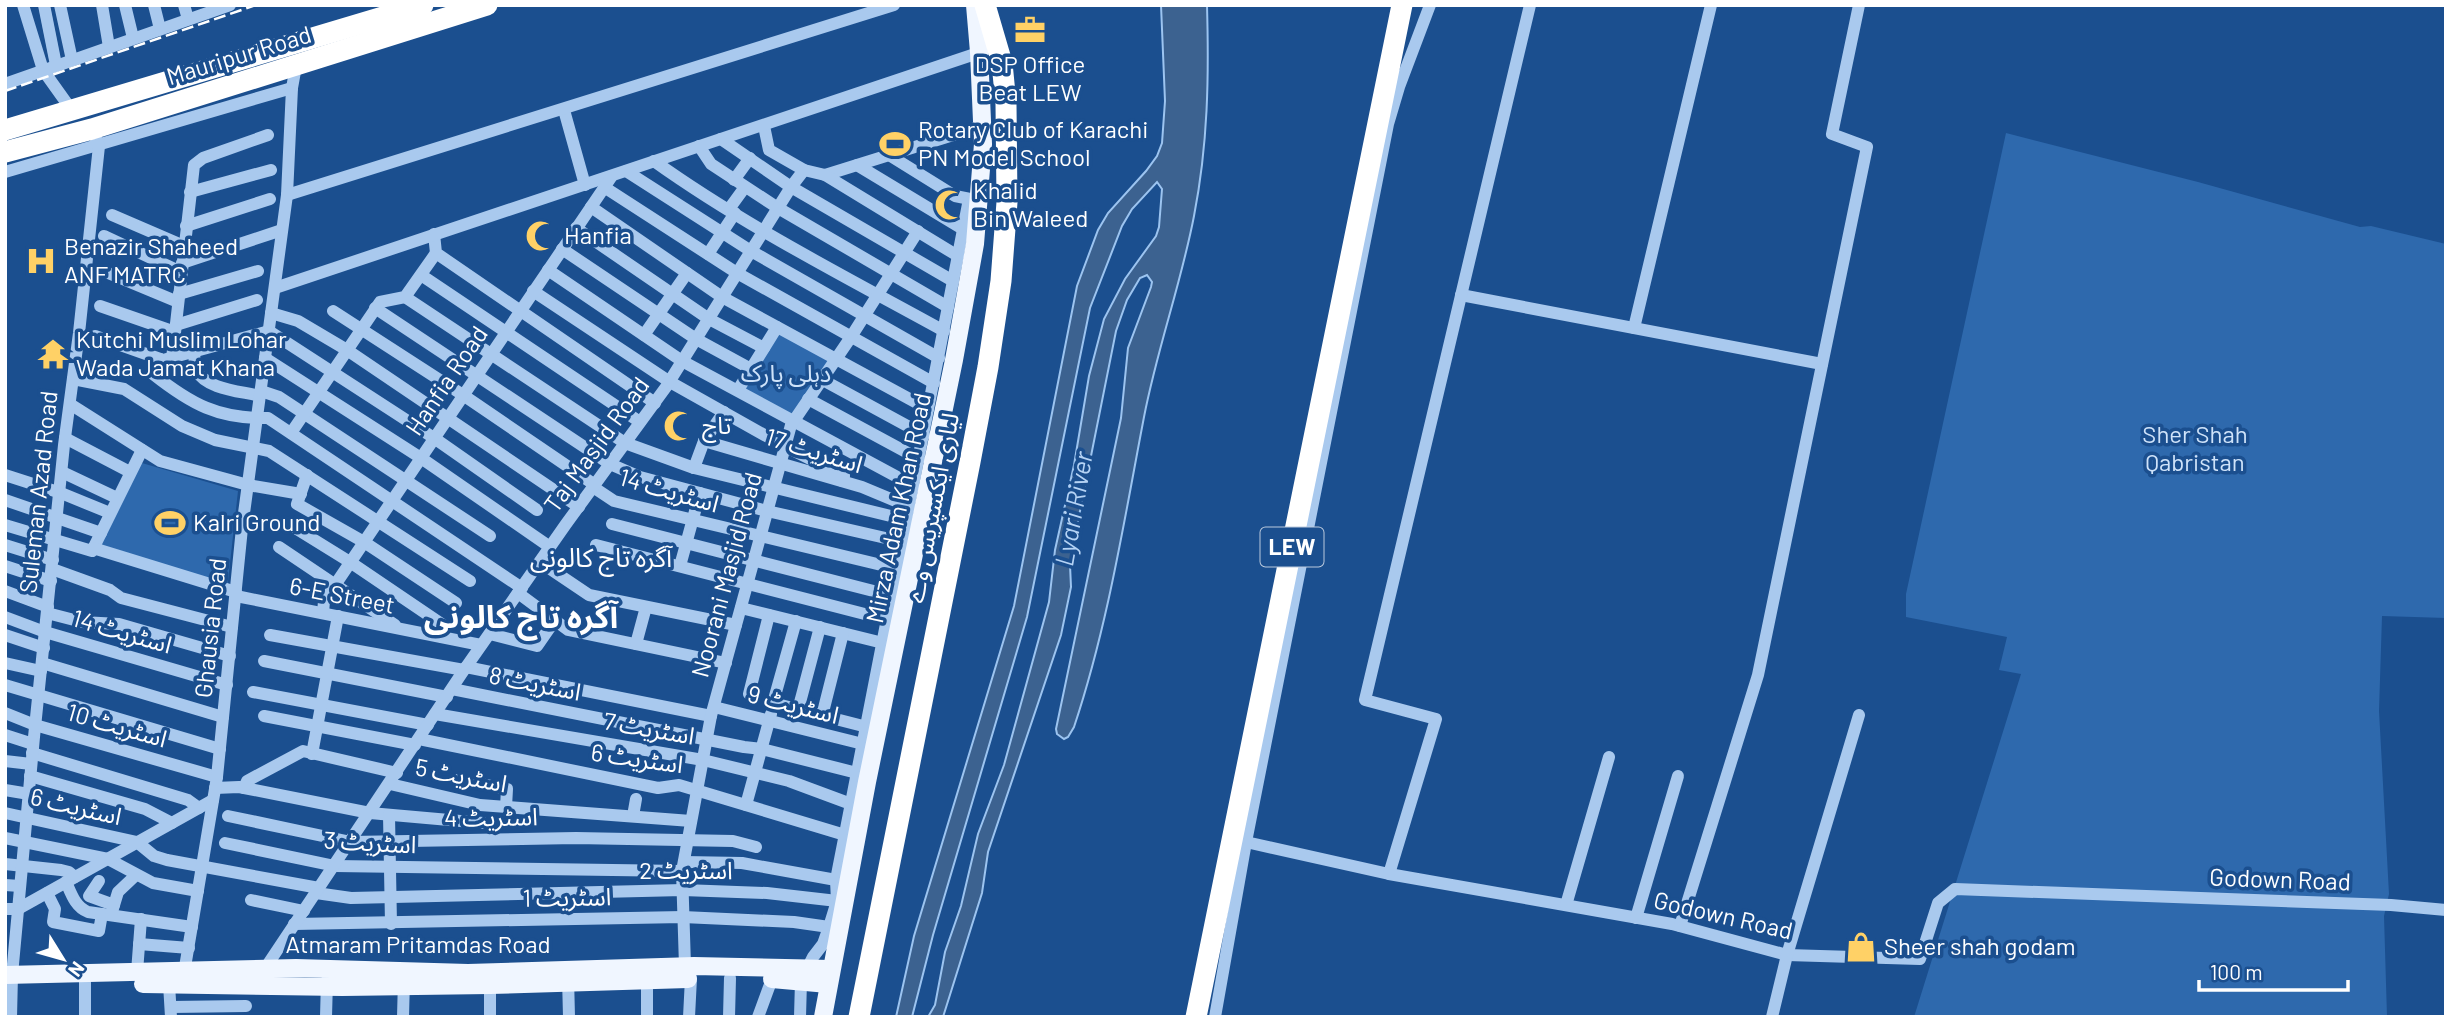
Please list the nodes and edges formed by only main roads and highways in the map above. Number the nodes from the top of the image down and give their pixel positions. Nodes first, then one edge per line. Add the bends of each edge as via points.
1 (423, 5) edge
2 (487, 5) edge
3 (975, 5) edge
4 (985, 5) edge
5 (1402, 5) edge
6 (1415, 5) edge
7 (988, 49) junction
8 (1389, 78) junction
9 (5, 130) edge
10 (5, 152) edge
11 (688, 972) junction
12 (804, 975) junction
13 (830, 977) junction
14 (85, 979) junction
15 (179, 979) junction
16 (9, 981) edge
17 (823, 1017) edge
18 (859, 1017) edge
19 (1196, 1017) edge

1 - 9 highway, Mauripur Road
2 - 10 highway, Mauripur Road via 296,66 96,138
3 - 7 main road, Mirza Adam Khan Road
4 - 7 highway, لیاری ایکسپریس وے
5 - 8 highway, LEW
6 - 8 highway, LEW
7 - 13 main road, Mirza Adam Khan Road via 974,200 975,244 834,928
7 - 18 highway, لیاری ایکسپریس وے via 1004,84 1008,177 997,309
8 - 19 highway, LEW
11 - 12 main road, Atmaram Pritamdas Road
11 - 12 main road, Atmaram Pritamdas Road via 730,978
11 - 15 main road, Atmaram Pritamdas Road via 491,979
12 - 13 main road, Atmaram Pritamdas Road
13 - 17 main road, Mirza Adam Khan Road
14 - 15 main road, Atmaram Pritamdas Road
14 - 15 main road, Atmaram Pritamdas Road via 137,972
14 - 16 main road, Atmaram Pritamdas Road

